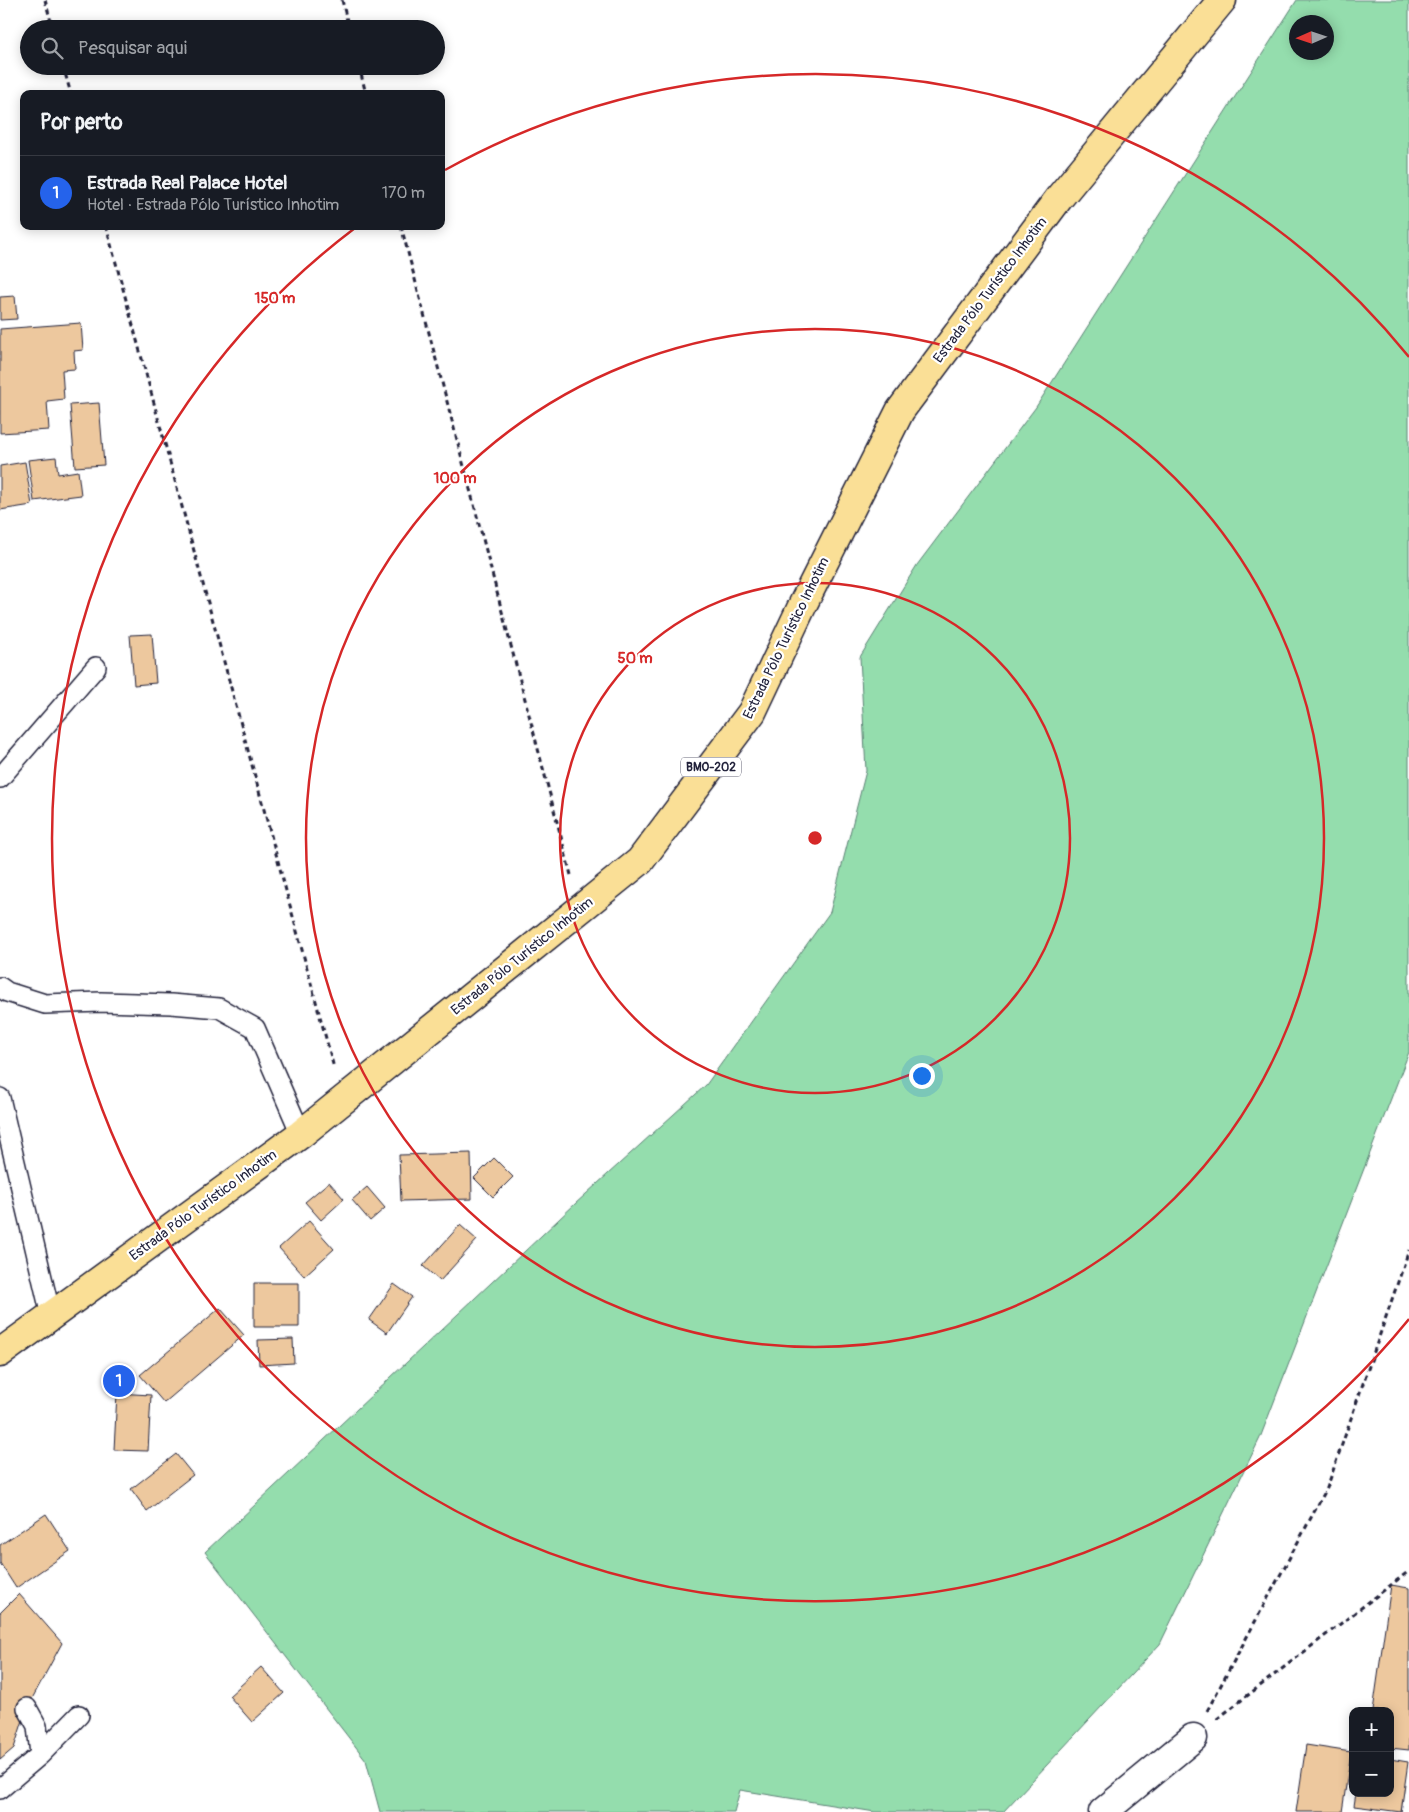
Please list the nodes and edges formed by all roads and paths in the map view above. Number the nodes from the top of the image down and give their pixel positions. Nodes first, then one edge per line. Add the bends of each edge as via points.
1 (45, 0) edge
2 (342, 0) edge
3 (1222, 0) edge
4 (51, 20) edge
5 (348, 20) edge
6 (65, 75) edge
7 (361, 75) edge
8 (69, 90) edge
9 (365, 90) edge
10 (107, 230) edge
11 (402, 230) edge
12 (96, 667) dead end
13 (0, 778) edge
14 (580, 910) junction
15 (0, 987) edge
16 (0, 1098) edge
17 (343, 1100) junction
18 (301, 1134) junction
19 (1409, 1250) edge
20 (51, 1316) junction
21 (0, 1353) edge
22 (1409, 1571) edge
23 (27, 1708) dead end
24 (79, 1715) dead end
25 (1193, 1738) junction
26 (40, 1754) junction
27 (0, 1789) edge
28 (1103, 1812) edge

1 - 4 path
2 - 5 path
3 - 14 main road, Estrada Pólo Turístico Inhotim / BMO-202 via 1059,198 900,411 752,712 640,861
6 - 8 path
7 - 9 path
10 - 17 path
11 - 14 path
12 - 13 lane
14 - 17 main road, Estrada Pólo Turístico Inhotim / BMO-202
15 - 18 lane via 45,1004 101,1002 219,1008 255,1028
16 - 20 lane
17 - 18 main road, Estrada Pólo Turístico Inhotim / BMO-202
18 - 20 main road, Estrada Pólo Turístico Inhotim / BMO-202
19 - 25 path via 1327,1488
20 - 21 main road, Estrada Pólo Turístico Inhotim / BMO-202
22 - 25 path
23 - 26 lane via 37,1726
24 - 26 lane
25 - 28 street
26 - 27 lane

